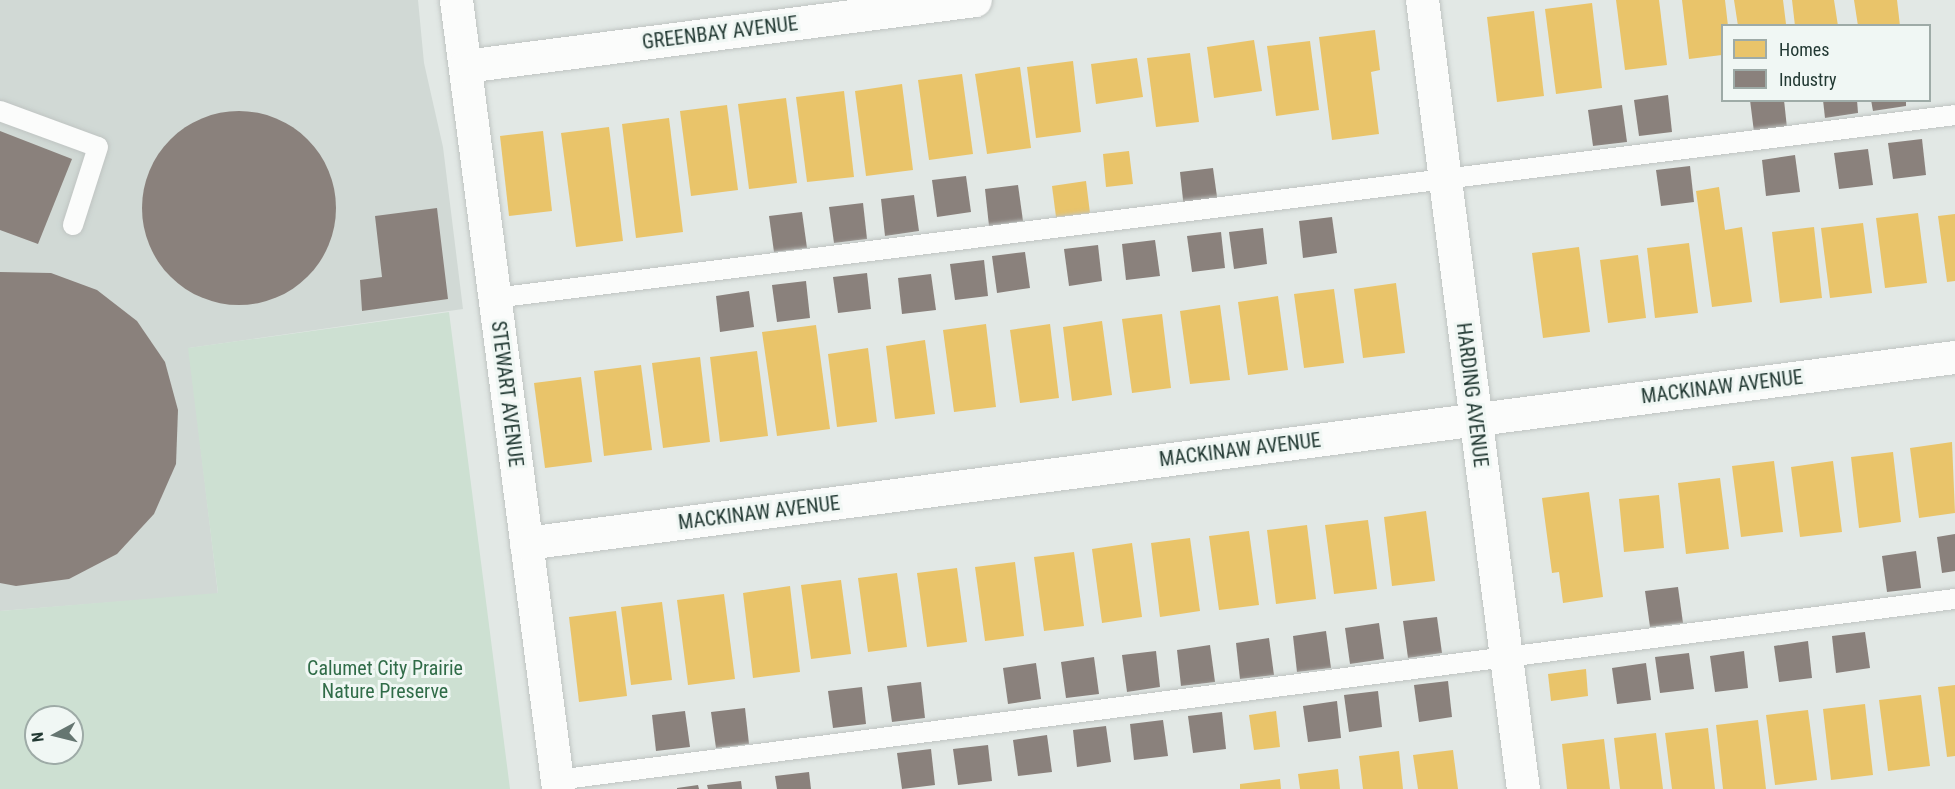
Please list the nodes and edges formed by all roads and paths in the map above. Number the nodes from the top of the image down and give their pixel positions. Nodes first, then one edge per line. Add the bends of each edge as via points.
1 (456, 0) edge
2 (975, 0) edge
3 (1422, 0) edge
4 (465, 66) junction
5 (0, 111) edge
6 (1955, 115) edge
7 (1444, 179) junction
8 (73, 225) dead end
9 (495, 298) junction
10 (1955, 357) edge
11 (1476, 420) junction
12 (526, 543) junction
13 (1955, 599) edge
14 (1506, 657) junction
15 (557, 785) edge
16 (1523, 789) edge

1 - 4 street, STEWART AVENUE
2 - 4 street, GREENBAY AVENUE
3 - 7 street, HARDING AVENUE
4 - 9 street, STEWART AVENUE
5 - 8 lane via 98,147
6 - 7 lane
7 - 9 lane
7 - 11 street, HARDING AVENUE
9 - 12 street, STEWART AVENUE
10 - 11 street, MACKINAW AVENUE
11 - 12 street, MACKINAW AVENUE
11 - 14 street, HARDING AVENUE
12 - 15 street, STEWART AVENUE
13 - 14 lane
14 - 15 lane
14 - 16 street, HARDING AVENUE

